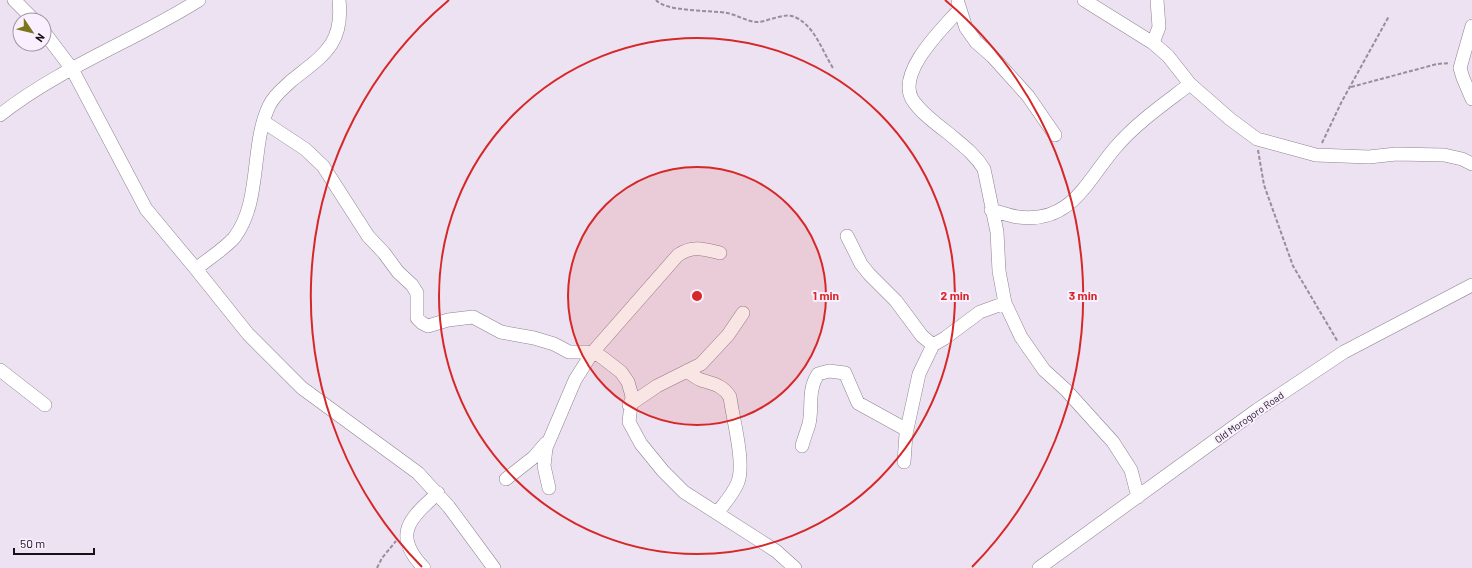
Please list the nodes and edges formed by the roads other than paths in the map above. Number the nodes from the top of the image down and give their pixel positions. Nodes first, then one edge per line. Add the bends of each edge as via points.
1 (14, 0) edge
2 (200, 0) edge
3 (339, 0) edge
4 (1084, 0) edge
5 (1157, 0) edge
6 (958, 3) edge
7 (26, 12) edge
8 (1472, 26) edge
9 (52, 43) edge
10 (1153, 43) junction
11 (72, 69) junction
12 (1190, 84) junction
13 (1472, 99) edge
14 (0, 115) edge
15 (264, 122) junction
16 (1055, 135) dead end
17 (1472, 164) edge
18 (991, 210) junction
19 (847, 236) dead end
20 (720, 253) dead end
21 (196, 269) junction
22 (1472, 285) edge
23 (1005, 303) junction
24 (743, 313) dead end
25 (933, 345) junction
26 (592, 353) junction
27 (0, 370) edge
28 (687, 371) junction
29 (46, 405) dead end
30 (629, 405) junction
31 (908, 430) junction
32 (550, 438) junction
33 (802, 446) dead end
34 (904, 462) dead end
35 (506, 479) dead end
36 (549, 488) dead end
37 (438, 493) junction
38 (1138, 497) junction
39 (717, 513) junction
40 (424, 568) edge
41 (494, 568) edge
42 (795, 568) edge
43 (1039, 568) edge

1 - 7 street
2 - 11 street
3 - 15 street via 338,27 333,43 326,53 277,93
4 - 10 street
5 - 10 street via 1159,27
6 - 16 street via 966,28 976,42 1028,96
6 - 18 street via 918,60 908,86 912,100 923,112 979,161 987,178
8 - 13 street via 1460,68
9 - 11 street
10 - 12 street via 1168,56
11 - 14 street via 22,98
11 - 21 street via 146,209
12 - 17 street via 1257,139 1316,155 1444,155
12 - 18 street via 1116,147 1087,186 1064,209 1035,218 1017,217
15 - 21 street via 245,219 233,239
15 - 26 street via 305,149 324,166 368,236 398,272 412,284 417,293 417,318 422,323 428,326 473,317 502,332 534,338 569,352
18 - 23 street via 997,232 999,271
19 - 25 street via 865,269 896,301 922,336
20 - 26 street via 695,247 678,254
21 - 37 street via 248,334 302,388 418,473
22 - 38 street, Old Morogoro Road via 1344,352 1257,410
23 - 25 street via 980,312
23 - 38 street via 1021,337 1040,365 1113,442 1131,470
24 - 28 street via 714,351 701,364
25 - 31 street via 919,374
26 - 30 street via 621,372 628,382 632,396
26 - 32 street via 575,380
27 - 29 street
28 - 30 street via 657,386
28 - 39 street via 699,379 720,386 730,397 739,449 740,473 738,484
30 - 39 street via 629,422 641,444 684,492
31 - 33 street via 858,403 844,373 829,371 818,374 812,387 809,424
31 - 34 street
32 - 35 street via 534,457
32 - 36 street via 544,459
37 - 40 street via 422,507 406,534 408,547
37 - 41 street
38 - 43 street, Old Morogoro Road
39 - 42 street via 776,551

